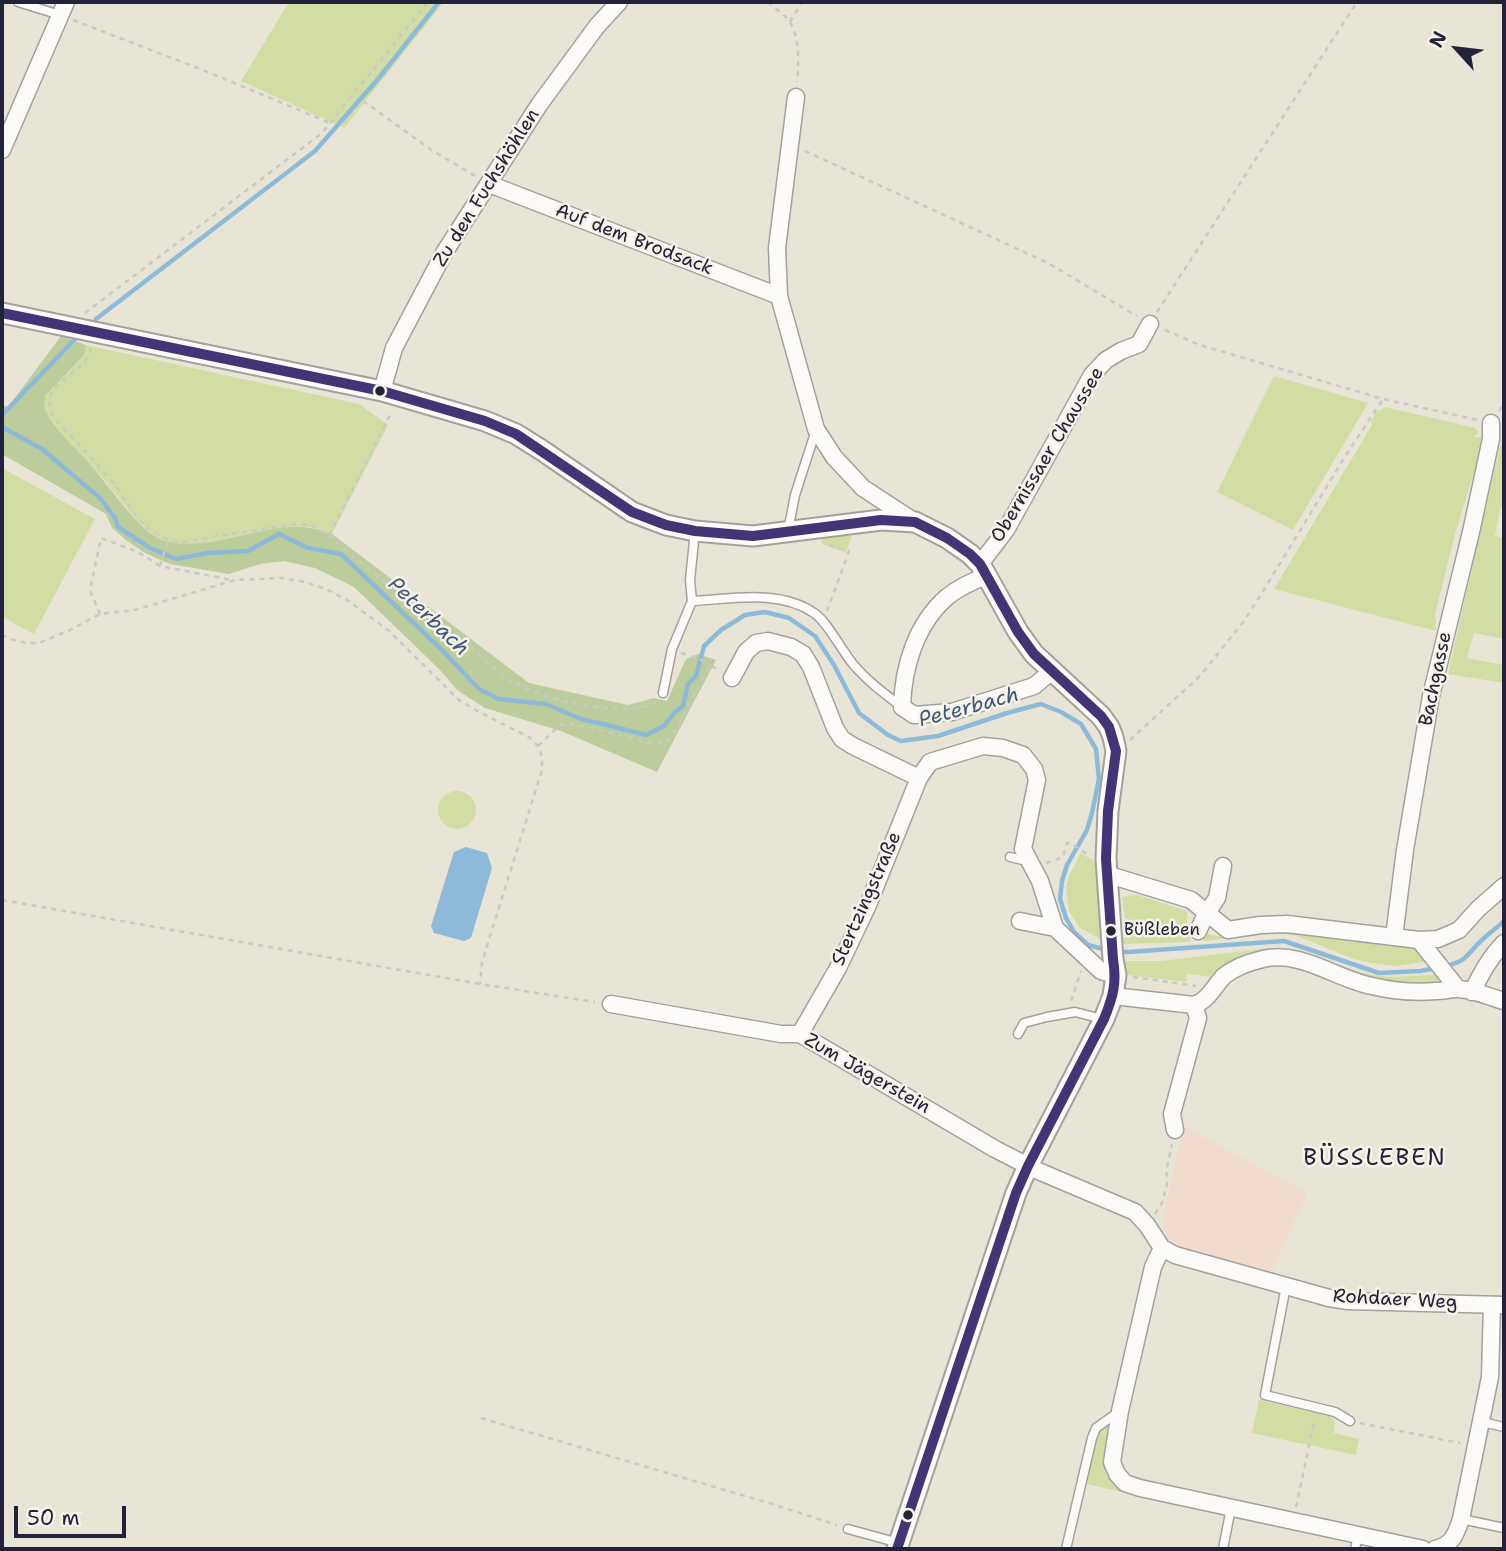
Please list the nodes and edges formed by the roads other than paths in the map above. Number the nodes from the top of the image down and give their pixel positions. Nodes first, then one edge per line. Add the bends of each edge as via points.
1 (18, 2) edge
2 (619, 2) edge
3 (63, 9) edge
4 (796, 97) road end
5 (5, 133) edge
6 (2, 150) edge
7 (489, 184) junction
8 (779, 296) junction
9 (2, 313) edge
10 (1150, 324) road end
11 (391, 393) junction
12 (1491, 423) road end
13 (816, 429) junction
14 (915, 522) junction
15 (695, 531) junction
16 (788, 531) junction
17 (983, 570) junction
18 (692, 601) junction
19 (1052, 671) junction
20 (732, 678) road end
21 (663, 693) road end
22 (902, 707) junction
23 (919, 778) junction
24 (1010, 857) dead end
25 (1031, 864) junction
26 (1223, 866) dead end
27 (1106, 874) junction
28 (1504, 886) edge
29 (1206, 914) junction
30 (1020, 921) dead end
31 (1055, 928) junction
32 (1198, 931) dead end
33 (1394, 937) junction
34 (1419, 940) junction
35 (1504, 943) edge
36 (1114, 959) junction
37 (1465, 990) junction
38 (1113, 996) junction
39 (1504, 1001) edge
40 (611, 1004) road end
41 (1194, 1005) junction
42 (1104, 1019) junction
43 (800, 1034) junction
44 (1018, 1034) dead end
45 (1175, 1130) road end
46 (1028, 1166) junction
47 (1161, 1248) junction
48 (1286, 1286) junction
49 (1498, 1305) edge
50 (1121, 1411) junction
51 (1350, 1421) road end
52 (1482, 1422) junction
53 (1504, 1427) edge
54 (1231, 1508) junction
55 (1461, 1519) junction
56 (1504, 1528) edge
57 (848, 1529) road end
58 (1357, 1542) edge
59 (898, 1546) edge
60 (1066, 1549) edge
61 (1223, 1549) edge
62 (1423, 1549) edge
63 (1435, 1549) edge

1 - 3 lane
2 - 7 street, Zu den Fuchshöhlen via 539,105
3 - 5 street
4 - 8 street via 777,248
5 - 6 street
7 - 8 street, Auf dem Brodsack
7 - 11 street, Zu den Fuchshöhlen via 444,253 394,348
8 - 13 street
9 - 11 street
10 - 17 street, Obernissaer Chaussee via 1139,344 1106,360 1092,375
11 - 15 street via 504,428 632,512 666,526
12 - 33 street, Bachgasse via 1471,532 1431,696
13 - 14 street via 863,488
13 - 16 lane
14 - 16 street via 881,520
14 - 17 street via 970,554
15 - 16 street via 753,536
15 - 18 lane
17 - 19 street via 1018,632
17 - 22 street via 949,596 924,625 907,664
18 - 21 lane via 672,649
18 - 22 lane via 773,599 803,607 824,621 856,668
19 - 22 street via 1034,686 952,712 914,715
19 - 27 street via 1101,716 1114,737
20 - 23 street via 756,643 791,647 803,654 811,667 842,739
23 - 25 street, Stertzingstraße via 930,762 983,746 1023,755 1037,780 1023,849
23 - 43 street, Stertzingstraße via 868,905
24 - 25 lane
25 - 31 street
26 - 29 street via 1217,898
27 - 29 street via 1191,900
27 - 36 street
28 - 34 street via 1459,930 1438,939
29 - 32 street
29 - 33 street via 1228,930 1287,923
30 - 31 street
31 - 36 street via 1101,971
33 - 34 street
34 - 37 street
35 - 37 street
36 - 38 street
37 - 39 street
37 - 41 street via 1404,992 1370,986 1304,961 1267,958 1232,970 1202,1003
38 - 41 street
38 - 42 street
40 - 43 street, Zum Jägerstein
41 - 45 street via 1198,1018 1172,1114
42 - 44 lane via 1075,1012 1024,1023
42 - 46 street
43 - 46 street, Zum Jägerstein
46 - 47 street via 1135,1213
46 - 59 street
47 - 48 street, Rohdaer Weg
47 - 50 street
48 - 49 street, Rohdaer Weg via 1348,1301
48 - 51 lane via 1265,1395 1335,1412
49 - 52 street
50 - 54 street via 1112,1462 1125,1483
50 - 60 lane via 1096,1428 1092,1438
52 - 53 lane
52 - 55 street
54 - 58 street via 1293,1521
54 - 61 lane
55 - 56 lane
55 - 63 street via 1449,1545
57 - 59 lane
58 - 62 street

